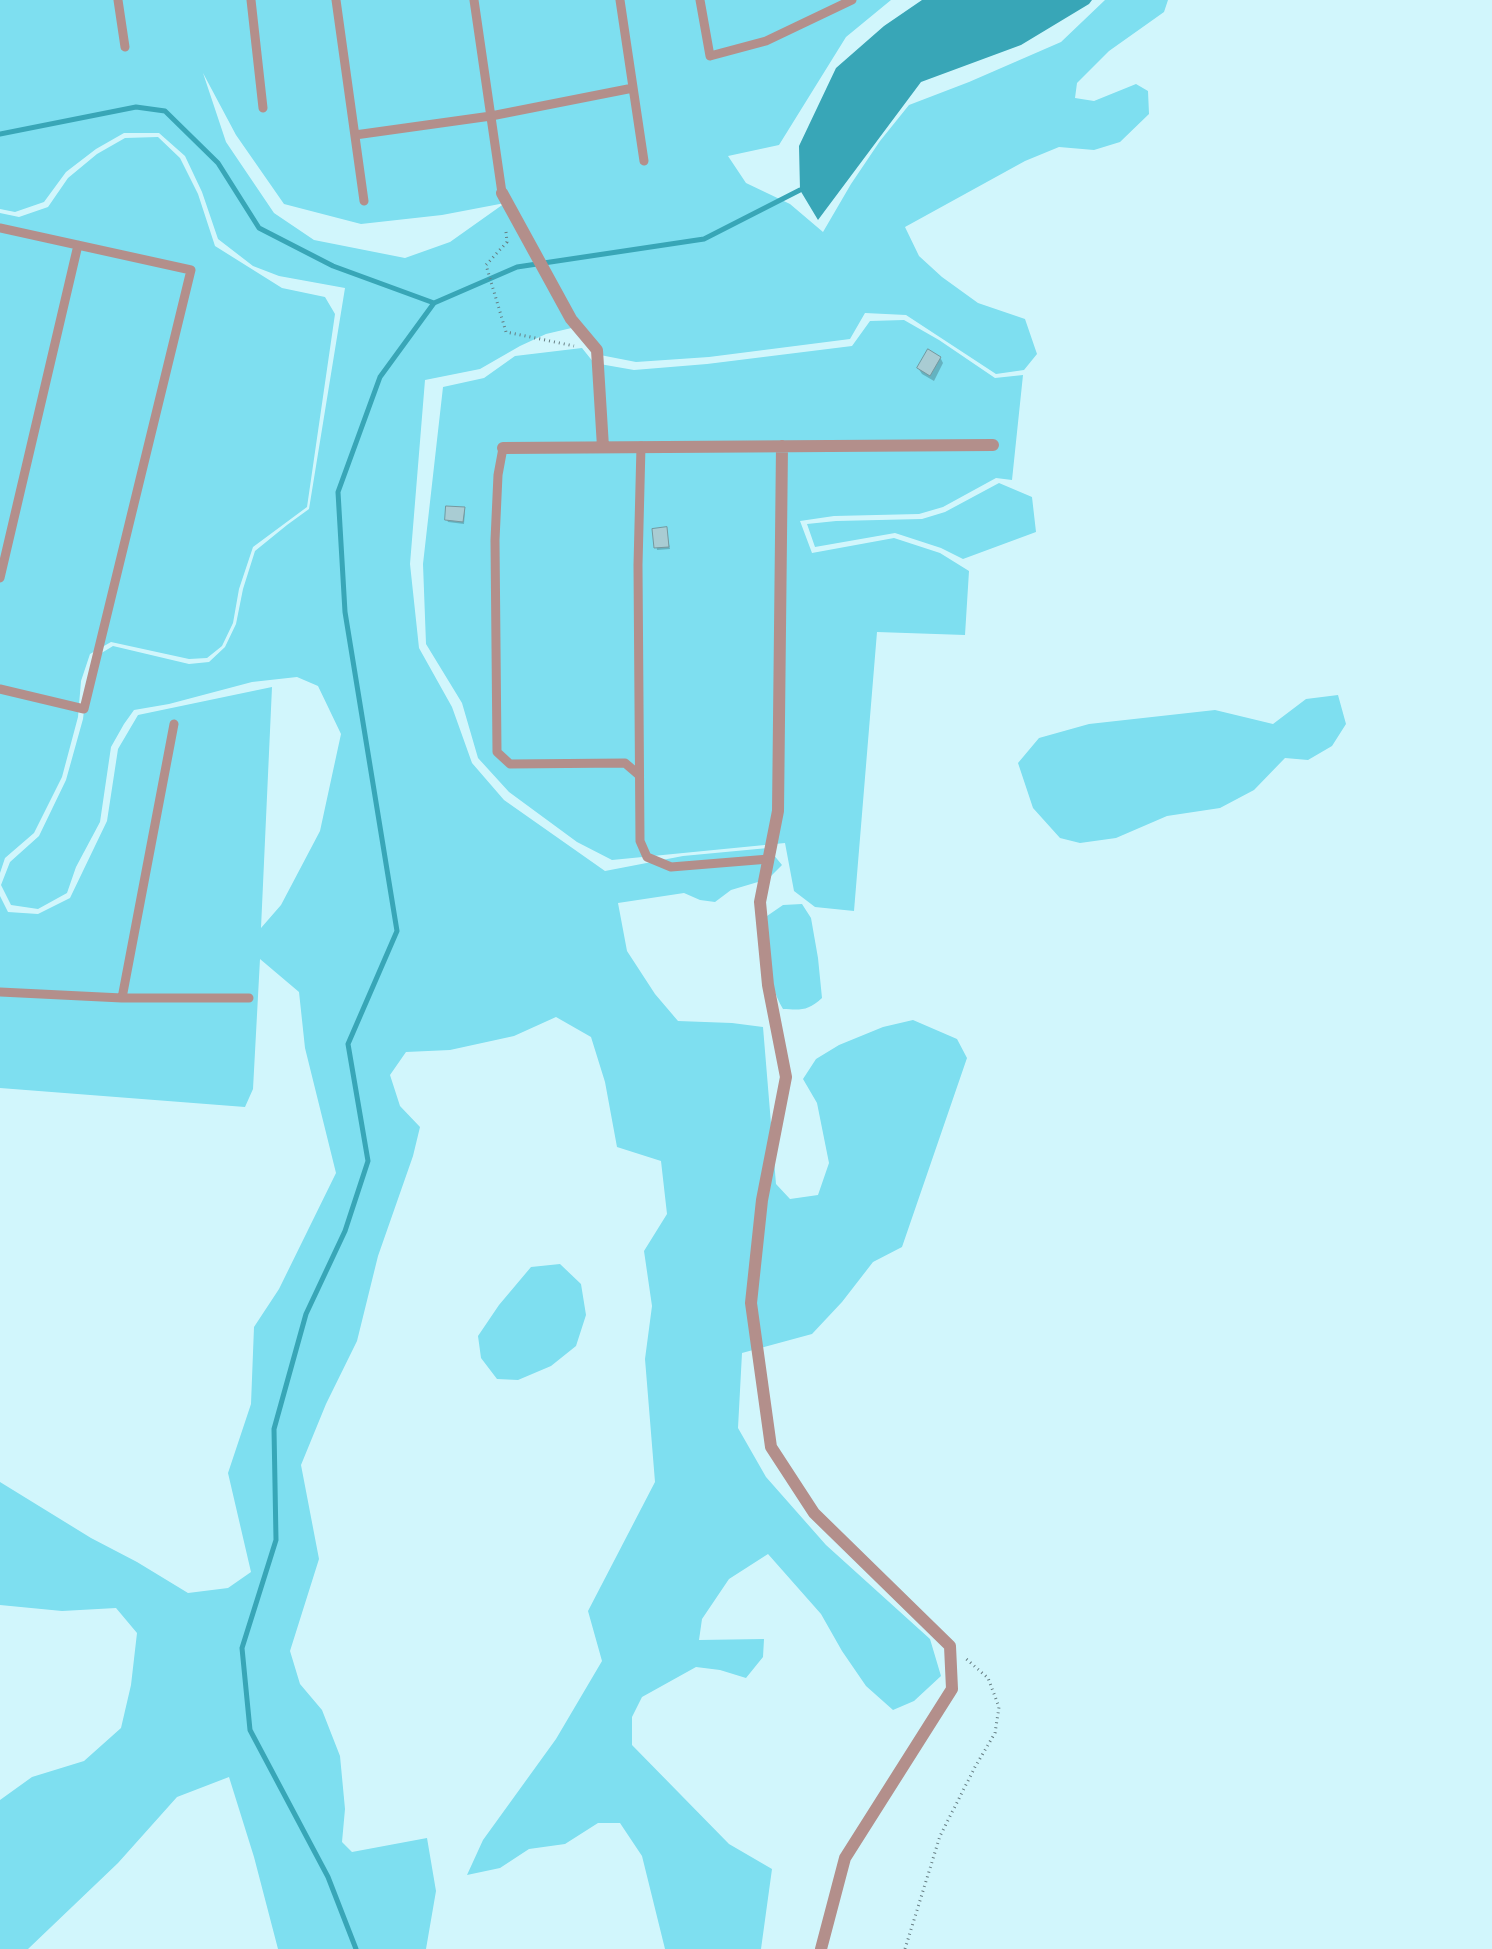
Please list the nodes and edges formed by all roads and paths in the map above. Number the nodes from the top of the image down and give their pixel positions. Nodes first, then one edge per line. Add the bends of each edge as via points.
1 (118, 0) edge
2 (251, 0) edge
3 (336, 0) edge
4 (474, 0) edge
5 (620, 0) edge
6 (700, 0) edge
7 (852, 0) edge
8 (124, 47) dead end
9 (633, 88) junction
10 (262, 108) dead end
11 (491, 116) junction
12 (355, 135) junction
13 (644, 161) dead end
14 (502, 193) joint
15 (364, 201) dead end
16 (505, 222) dead end
17 (0, 228) edge
18 (78, 245) junction
19 (597, 350) junction
20 (993, 445) dead end
21 (603, 446) junction
22 (641, 446) junction
23 (782, 446) junction
24 (503, 448) joint
25 (0, 578) edge
26 (0, 689) edge
27 (174, 724) dead end
28 (639, 775) junction
29 (769, 859) junction
30 (0, 992) edge
31 (122, 998) junction
32 (249, 998) dead end
33 (950, 1646) junction
34 (822, 1949) edge
35 (905, 1949) edge

1 - 8 lane
2 - 10 lane
3 - 12 lane
4 - 11 lane
5 - 9 lane
6 - 7 lane via 710,56 766,41
9 - 11 lane
9 - 13 lane
11 - 12 lane
11 - 14 lane
12 - 15 lane
14 - 19 street via 571,319
16 - 19 path via 507,242 486,266 506,332
17 - 18 lane
18 - 25 lane
18 - 26 lane via 190,270 84,709
19 - 21 street
20 - 23 street
21 - 22 street
21 - 24 street
22 - 23 street
22 - 28 lane
23 - 29 street via 778,812
24 - 28 lane via 498,475 495,540 498,752 510,764 625,763
27 - 31 lane
28 - 29 lane via 640,841 646,857 672,867
29 - 33 street via 760,902 768,985 786,1077 762,1200 751,1304 771,1447 814,1513
30 - 31 lane
31 - 32 lane
33 - 34 street via 952,1689 845,1858
33 - 35 path via 988,1678 999,1707 995,1734 940,1836

